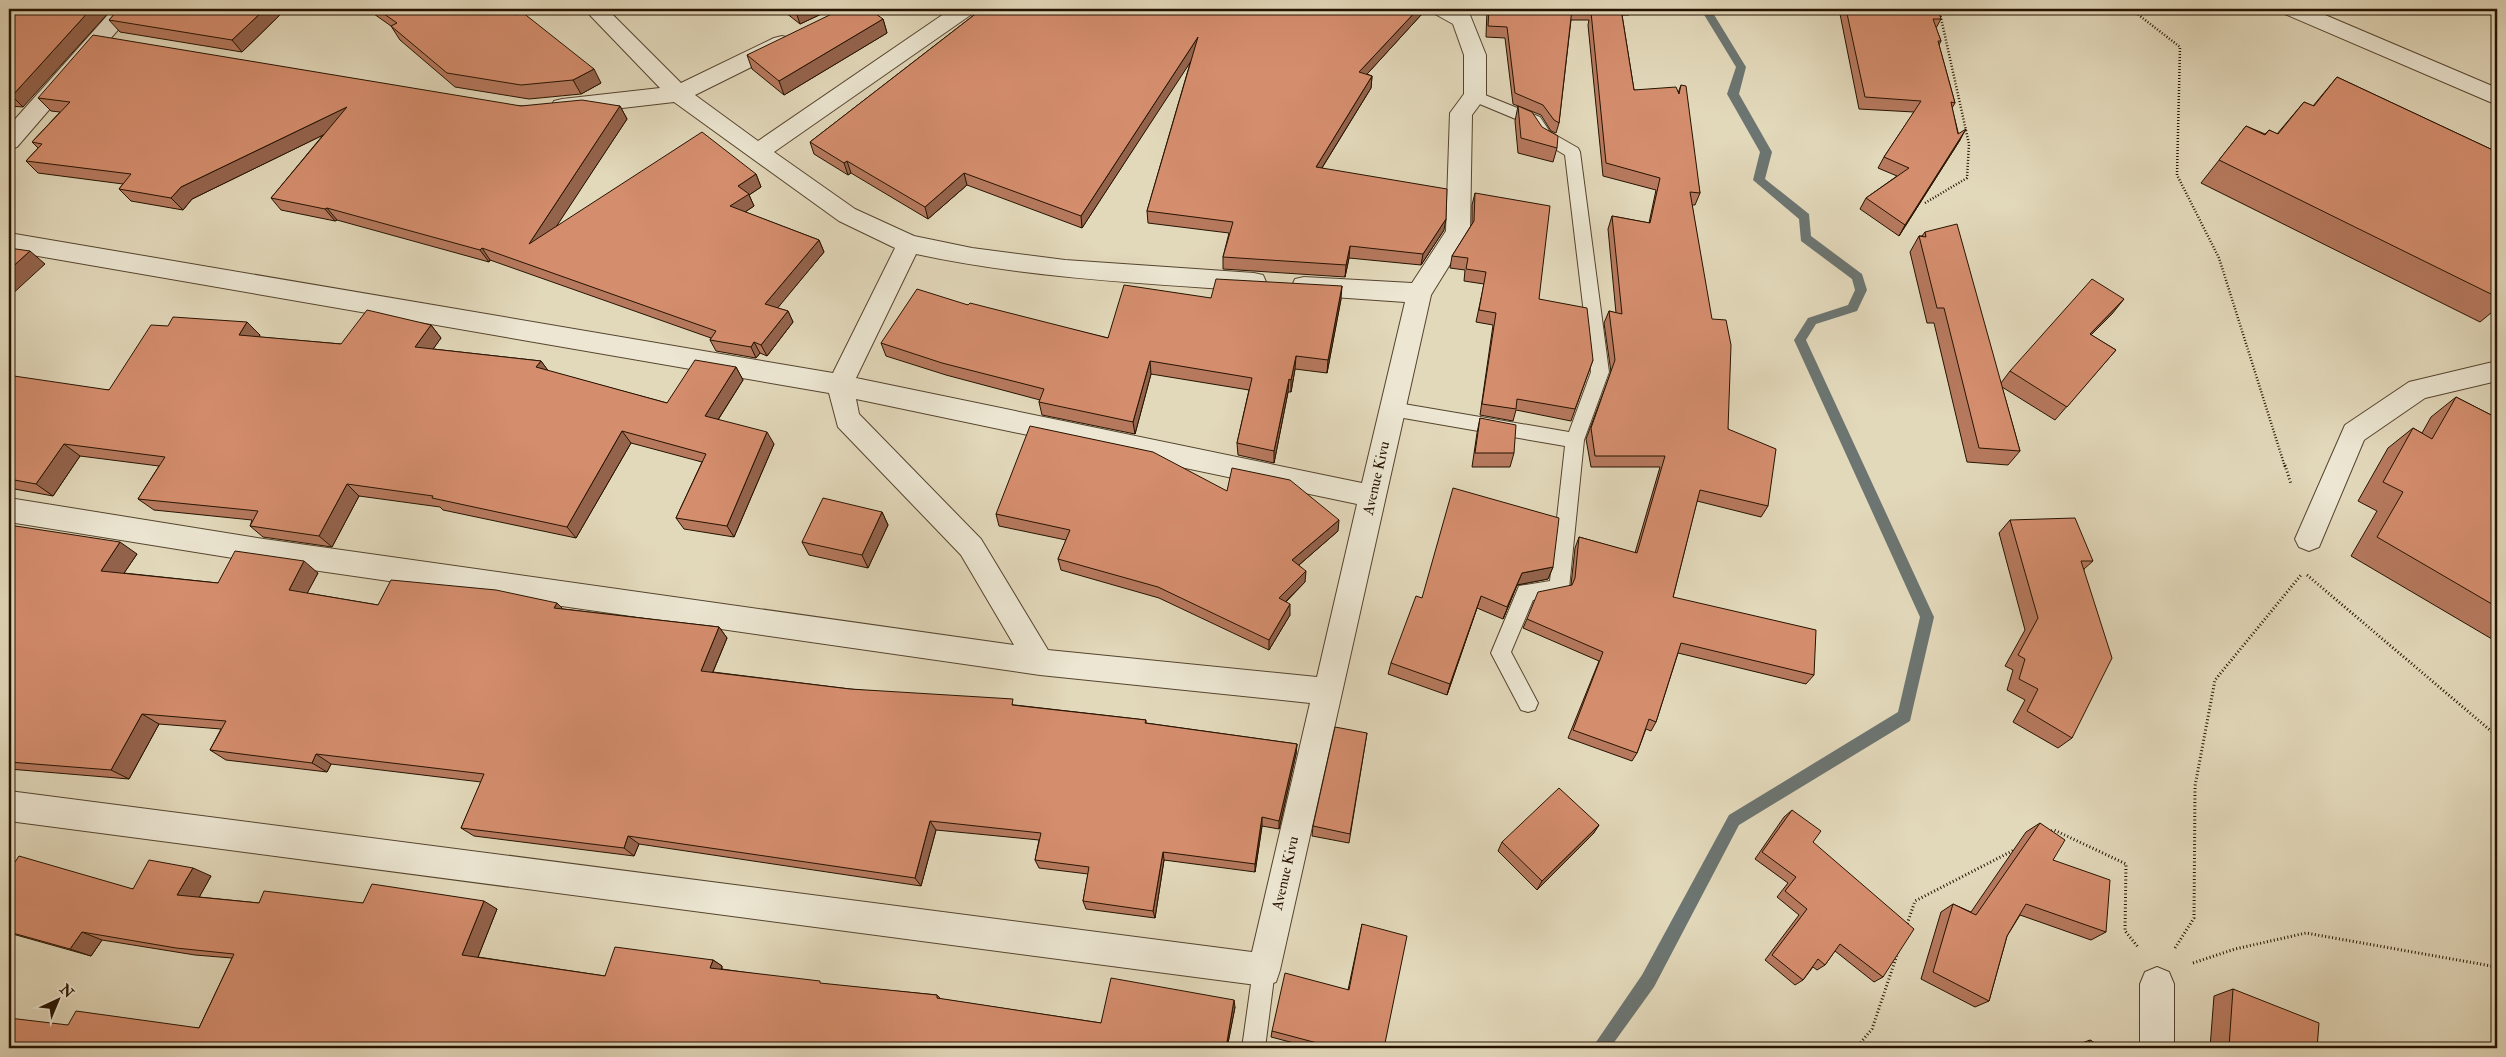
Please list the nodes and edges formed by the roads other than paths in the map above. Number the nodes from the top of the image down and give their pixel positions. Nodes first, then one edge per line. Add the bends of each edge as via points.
1 (125, 9) edge
2 (594, 9) edge
3 (965, 9) edge
4 (2292, 9) edge
5 (1457, 13) edge
6 (800, 34) edge
7 (99, 38) junction
8 (128, 43) edge
9 (678, 94) junction
10 (1475, 96) junction
11 (2497, 97) edge
12 (538, 108) edge
13 (11, 135) edge
14 (758, 152) junction
15 (9, 242) edge
16 (910, 244) junction
17 (1419, 293) junction
18 (2497, 370) edge
19 (840, 385) junction
20 (1392, 410) junction
21 (1575, 440) junction
22 (1372, 496) junction
23 (9, 510) edge
24 (2309, 539) road end
25 (1040, 662) junction
26 (1326, 691) junction
27 (1528, 703) dead end
28 (9, 806) edge
29 (1264, 970) junction
30 (2159, 979) road end
31 (1253, 1048) edge
32 (2157, 1048) edge

1 - 7 street
2 - 9 street
3 - 14 street
4 - 11 street
5 - 10 street via 1475,55
6 - 9 street
7 - 8 street
7 - 13 street
9 - 12 street
9 - 14 street
10 - 17 street, Avenue Kivu via 1460,113 1458,232
10 - 21 lane via 1535,121 1545,136 1572,152 1600,372
14 - 16 street via 848,215
15 - 19 street
16 - 17 street via 972,257 1064,269
16 - 19 street
17 - 20 street, Avenue Kivu
18 - 24 street via 2418,389 2354,434
19 - 22 street
19 - 25 street via 847,419 971,547
20 - 21 lane
20 - 22 street, Avenue Kivu
21 - 27 lane via 1559,588 1526,592 1501,653
22 - 26 street, Avenue Kivu
23 - 25 street via 274,552
25 - 26 street
26 - 29 street, Avenue Kivu
28 - 29 street
29 - 31 lane
30 - 32 street

